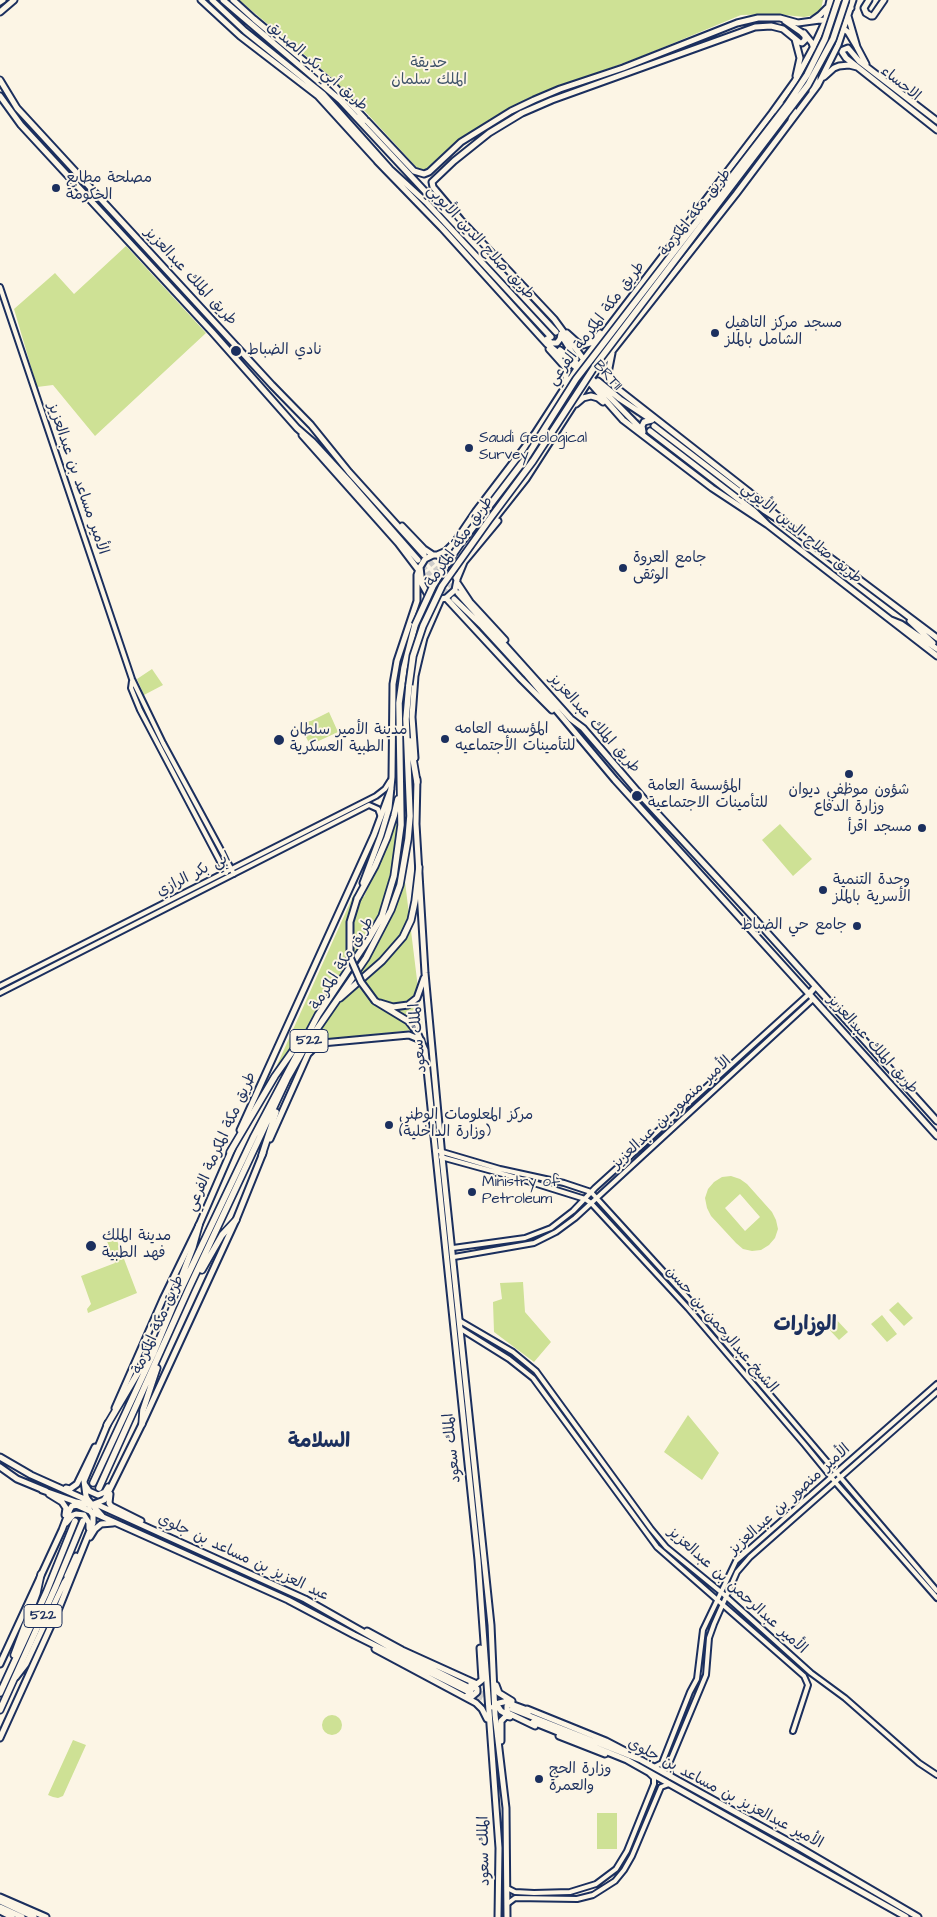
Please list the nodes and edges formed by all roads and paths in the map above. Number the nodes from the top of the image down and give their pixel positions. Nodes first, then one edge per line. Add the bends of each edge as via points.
1 (14, 0) edge
2 (201, 0) edge
3 (212, 0) edge
4 (223, 0) edge
5 (233, 0) edge
6 (831, 0) edge
7 (838, 0) edge
8 (846, 0) edge
9 (853, 0) edge
10 (869, 0) edge
11 (884, 0) edge
12 (3, 7) edge
13 (851, 8) junction
14 (828, 9) junction
15 (0, 13) edge
16 (848, 16) junction
17 (776, 18) junction
18 (810, 21) junction
19 (825, 21) junction
20 (831, 22) junction
21 (844, 29) junction
22 (801, 32) junction
23 (795, 39) junction
24 (838, 45) junction
25 (857, 47) junction
26 (813, 48) junction
27 (842, 52) junction
28 (660, 53) junction
29 (663, 60) junction
30 (866, 64) junction
31 (858, 67) junction
32 (0, 80) edge
33 (795, 81) junction
34 (818, 85) junction
35 (811, 94) junction
36 (0, 96) edge
37 (772, 113) junction
38 (357, 117) junction
39 (937, 121) edge
40 (367, 122) junction
41 (350, 123) junction
42 (789, 125) junction
43 (937, 130) edge
44 (353, 134) junction
45 (392, 148) junction
46 (447, 155) junction
47 (392, 156) joint
48 (377, 161) junction
49 (454, 161) junction
50 (398, 162) junction
51 (390, 169) junction
52 (421, 186) junction
53 (460, 219) junction
54 (0, 287) edge
55 (538, 304) junction
56 (554, 319) junction
57 (613, 321) junction
58 (556, 335) junction
59 (622, 338) junction
60 (549, 343) junction
61 (614, 348) junction
62 (580, 364) junction
63 (591, 379) junction
64 (564, 387) junction
65 (569, 412) junction
66 (620, 416) junction
67 (650, 419) junction
68 (660, 421) junction
69 (311, 425) junction
70 (297, 428) junction
71 (642, 430) junction
72 (534, 435) junction
73 (652, 442) junction
74 (526, 479) junction
75 (768, 525) junction
76 (791, 528) junction
77 (461, 544) junction
78 (465, 552) junction
79 (424, 555) tunnel mouth
80 (435, 555) junction
81 (418, 560) tunnel mouth
82 (419, 570) junction
83 (457, 582) junction
84 (458, 593) tunnel mouth
85 (444, 598) junction
86 (454, 598) tunnel mouth
87 (901, 611) junction
88 (888, 619) junction
89 (429, 628) junction
90 (406, 634) junction
91 (937, 638) edge
92 (937, 648) edge
93 (937, 656) edge
94 (406, 719) junction
95 (583, 728) junction
96 (576, 735) junction
97 (167, 755) junction
98 (392, 777) junction
99 (417, 782) junction
100 (400, 787) junction
101 (391, 789) junction
102 (381, 817) junction
103 (419, 867) junction
104 (231, 869) junction
105 (225, 872) junction
106 (234, 874) junction
107 (228, 877) junction
108 (358, 899) junction
109 (425, 971) junction
110 (0, 986) edge
111 (813, 986) junction
112 (334, 992) junction
113 (807, 992) junction
114 (0, 993) edge
115 (813, 999) junction
116 (375, 1001) junction
117 (334, 1002) junction
118 (763, 1036) junction
119 (420, 1040) junction
120 (768, 1041) junction
121 (734, 1062) junction
122 (738, 1068) junction
123 (287, 1079) junction
124 (937, 1121) edge
125 (937, 1136) edge
126 (230, 1152) junction
127 (436, 1153) junction
128 (262, 1155) junction
129 (442, 1155) junction
130 (591, 1192) junction
131 (596, 1198) junction
132 (584, 1199) junction
133 (591, 1203) junction
134 (236, 1220) junction
135 (199, 1225) junction
136 (453, 1248) junction
137 (454, 1257) junction
138 (670, 1279) junction
139 (666, 1283) junction
140 (189, 1288) junction
141 (174, 1304) junction
142 (460, 1320) junction
143 (461, 1329) junction
144 (475, 1330) junction
145 (472, 1336) junction
146 (159, 1337) junction
147 (159, 1356) junction
148 (937, 1384) edge
149 (937, 1392) edge
150 (556, 1398) junction
151 (550, 1402) junction
152 (142, 1424) junction
153 (107, 1425) junction
154 (101, 1440) junction
155 (0, 1457) edge
156 (123, 1464) junction
157 (0, 1467) edge
158 (836, 1473) junction
159 (831, 1478) junction
160 (840, 1478) junction
161 (93, 1483) tunnel mouth
162 (836, 1483) junction
163 (60, 1488) junction
164 (99, 1488) tunnel mouth
165 (42, 1490) junction
166 (88, 1505) junction
167 (75, 1521) dead end
168 (83, 1522) dead end
169 (121, 1524) junction
170 (62, 1530) junction
171 (164, 1534) junction
172 (80, 1555) junction
173 (76, 1564) junction
174 (41, 1574) junction
175 (64, 1583) junction
176 (937, 1591) edge
177 (721, 1592) junction
178 (727, 1598) junction
179 (937, 1598) edge
180 (717, 1600) junction
181 (723, 1606) junction
182 (333, 1613) junction
183 (481, 1616) junction
184 (354, 1635) junction
185 (0, 1664) edge
186 (455, 1675) junction
187 (494, 1680) junction
188 (13, 1682) junction
189 (448, 1687) junction
190 (487, 1687) junction
191 (0, 1692) edge
192 (487, 1699) junction
193 (494, 1705) junction
194 (0, 1710) edge
195 (530, 1711) junction
196 (520, 1720) junction
197 (488, 1721) junction
198 (793, 1731) dead end
199 (0, 1738) edge
200 (500, 1750) junction
201 (641, 1760) junction
202 (654, 1767) junction
203 (649, 1772) junction
204 (937, 1775) edge
205 (671, 1777) junction
206 (671, 1784) junction
207 (649, 1794) junction
208 (657, 1797) junction
209 (507, 1888) junction
210 (534, 1893) junction
211 (0, 1899) edge
212 (528, 1899) junction
213 (507, 1904) junction
214 (0, 1907) edge
215 (0, 1912) edge
216 (12, 1917) edge
217 (22, 1917) edge
218 (34, 1917) edge
219 (46, 1917) edge
220 (498, 1917) edge
221 (507, 1917) edge
222 (906, 1917) edge
223 (918, 1917) edge

1 - 12 main road
2 - 44 main road, طريق صلاح الدين الأيوبي via 240,36 318,96
3 - 41 main road, طريق أبي بكر الصديق via 323,94
4 - 38 main road, طريق أبي بكر الصديق
5 - 40 main road via 333,85
6 - 13 main road via 834,10 845,13
6 - 14 main road, طريق مكة المكرمة الفرعي
7 - 77 highway, طريق مكة المكرمة, bridge via 819,51 787,105 576,379 526,458
8 - 78 highway, طريق مكة المكرمة, bridge via 833,39 808,85 597,363 533,462
9 - 13 main road, طريق مكة المكرمة الفرعي
10 - 11 main road via 864,8 870,16
12 - 15 main road
13 - 16 main road, طريق مكة المكرمة الفرعي
14 - 18 main road
14 - 19 main road, طريق مكة المكرمة الفرعي
14 - 20 main road, الاحساء
16 - 21 main road, طريق مكة المكرمة الفرعي
16 - 25 main road
17 - 18 main road via 798,23
17 - 22 main road
17 - 28 main road via 737,23
18 - 19 main road
19 - 20 main road
19 - 26 main road, طريق مكة المكرمة الفرعي
20 - 21 main road
20 - 24 main road, الاحساء
21 - 24 main road, طريق مكة المكرمة الفرعي
21 - 25 main road
22 - 23 main road via 805,40 802,43
22 - 26 main road
23 - 29 main road via 783,29 755,27
23 - 33 main road via 800,58
24 - 27 main road, الاحساء
24 - 34 main road, طريق مكة المكرمة الفرعي
25 - 30 main road
26 - 33 main road, طريق مكة المكرمة الفرعي
26 - 35 main road via 816,67
27 - 30 main road via 848,48
27 - 31 main road, الاحساء
28 - 29 main road
28 - 46 main road via 534,100 489,124
29 - 49 main road via 522,113 489,133
30 - 39 main road
31 - 34 main road via 844,65 834,68
31 - 43 main road, الاحساء
32 - 69 main road, طريق الملك عبدالعزيز via 17,108
33 - 37 main road, طريق مكة المكرمة الفرعي
34 - 35 main road, طريق مكة المكرمة الفرعي
35 - 42 main road, طريق مكة المكرمة الفرعي
36 - 70 main road, طريق الملك عبدالعزيز via 22,125
37 - 42 main road via 784,105 790,106 794,111
37 - 57 main road, طريق مكة المكرمة الفرعي
38 - 40 main road
38 - 47 main road, طريق أبي بكر الصديق
40 - 45 main road
41 - 44 main road
41 - 51 main road, طريق صلاح الدين الأيوبي
42 - 59 main road, طريق مكة المكرمة الفرعي
44 - 48 main road, طريق صلاح الدين الأيوبي
45 - 46 main road via 414,171 422,174 428,173
45 - 50 main road, طريق صلاح الدين الأيوبي
46 - 49 main road via 448,160
47 - 50 main road, طريق صلاح الدين الأيوبي
48 - 51 main road, طريق صلاح الدين الأيوبي
48 - 60 main road
49 - 53 main road via 432,185
50 - 52 main road, طريق صلاح الدين الأيوبي
51 - 58 main road, طريق صلاح الدين الأيوبي
52 - 53 main road
52 - 58 main road, طريق صلاح الدين الأيوبي
53 - 55 main road
54 - 97 street, الأمير مساعد بن عبدالعزيز via 132,679 131,688
55 - 56 main road
55 - 58 main road
56 - 57 main road via 583,345 592,342
56 - 62 main road
57 - 59 main road via 608,334 610,339 616,342
57 - 62 main road, طريق مكة المكرمة الفرعي
58 - 60 main road via 558,341
58 - 62 main road, BRT11
59 - 61 main road, طريق مكة المكرمة الفرعي
60 - 62 main road
60 - 64 main road via 550,350 566,368 568,375
61 - 63 main road, طريق مكة المكرمة الفرعي
61 - 68 main road via 608,367 611,382
62 - 63 main road
62 - 63 main road
62 - 64 main road, طريق مكة المكرمة الفرعي
63 - 65 main road, طريق مكة المكرمة الفرعي
63 - 66 main road
63 - 67 main road, BRT11
63 - 71 main road, BRT11
64 - 72 main road, طريق مكة المكرمة الفرعي
65 - 66 main road via 583,398 591,396
65 - 74 main road, طريق مكة المكرمة الفرعي
66 - 73 main road
67 - 68 main road
67 - 71 main road via 642,424
68 - 76 main road
69 - 79 main road, طريق الملك عبدالعزيز
69 - 80 main road via 424,549
70 - 81 main road, طريق الملك عبدالعزيز
70 - 82 main road
71 - 73 main road, BRT11
72 - 77 highway, bridge via 525,453 473,521
72 - 80 main road, طريق مكة المكرمة الفرعي via 451,547
73 - 75 main road
74 - 78 main road, bridge via 492,524
74 - 83 main road via 526,485 464,562
75 - 76 main road, طريق صلاح الدين الأيوبي via 652,428
75 - 88 main road, طريق صلاح الدين الأيوبي
76 - 87 main road, طريق صلاح الدين الأيوبي
77 - 100 highway, طريق مكة المكرمة / 522, bridge via 433,586 415,625 404,668 399,703
78 - 94 highway, طريق مكة المكرمة, bridge via 442,586 413,656
80 - 82 main road via 425,559
80 - 83 main road via 449,563
82 - 85 main road via 427,593 435,598
82 - 90 main road via 417,601
83 - 85 main road via 455,590
83 - 95 main road via 470,602
84 - 95 main road, طريق الملك عبدالعزيز
85 - 89 main road
85 - 96 main road
86 - 96 main road, طريق الملك عبدالعزيز via 526,674
87 - 91 main road, طريق صلاح الدين الأيوبي
87 - 92 main road
88 - 92 main road via 902,624
88 - 93 main road, طريق صلاح الدين الأيوبي
89 - 90 main road via 429,618 421,614
89 - 99 main road via 415,676
90 - 98 main road via 393,684
94 - 99 highway
94 - 117 highway, طريق مكة المكرمة / 522 via 410,816 400,885 366,958
95 - 111 main road, طريق الملك عبدالعزيز
96 - 113 main road, طريق الملك عبدالعزيز
97 - 104 street
97 - 105 street
98 - 101 main road
98 - 104 street, ابي بكر الرازي via 376,796
99 - 103 main road, الملك سعود
100 - 108 highway via 386,838
100 - 112 highway, طريق مكة المكرمة / 522 via 401,825 387,901 382,916
101 - 102 main road, طريق مكة المكرمة الفرعي
101 - 108 main road via 386,821
102 - 106 street, ابي بكر الرازي via 378,809 369,805
102 - 126 main road, طريق مكة المكرمة الفرعي
103 - 109 main road, الملك سعود
103 - 117 highway via 411,920 403,937 382,962
104 - 105 street, ابي بكر الرازي
104 - 106 street
105 - 107 street
105 - 110 street, ابي بكر الرازي
106 - 107 street, ابي بكر الرازي
107 - 114 street, ابي بكر الرازي
108 - 116 main road, bridge via 350,922 350,957 361,982
109 - 116 main road via 417,998 408,1005 393,1007
109 - 129 main road, الملك سعود
111 - 113 main road, طريق الملك عبدالعزيز
111 - 124 main road, طريق الملك عبدالعزيز
112 - 126 highway via 275,1076
112 - 141 highway, طريق مكة المكرمة / 522 via 318,1015 254,1136
113 - 115 main road, طريق الملك عبدالعزيز
113 - 118 street, الأمير منصور بن عبدالعزيز
115 - 120 street, الأمير منصور بن عبدالعزيز
115 - 125 main road, طريق الملك عبدالعزيز
116 - 119 main road, الملك سعود via 408,1021
117 - 123 highway, طريق مكة المكرمة / 522
118 - 120 street
118 - 121 street, الأمير منصور بن عبدالعزيز
119 - 127 main road, الملك سعود via 425,1050
119 - 128 main road via 409,1035 322,1043 315,1047 308,1054
120 - 122 street, الأمير منصور بن عبدالعزيز
121 - 122 street
121 - 130 street, الأمير منصور بن عبدالعزيز
122 - 131 street, الأمير منصور بن عبدالعزيز
123 - 128 highway
123 - 140 highway, طريق مكة المكرمة / 522
126 - 135 main road, طريق مكة المكرمة الفرعي
127 - 129 street
127 - 183 main road, الملك سعود
128 - 134 main road
129 - 130 street
129 - 132 street, الشيخ عبدالرحمن بن حسن
129 - 136 main road, الملك سعود
130 - 131 street, الشيخ عبدالرحمن بن حسن
130 - 132 street, الأمير منصور بن عبدالعزيز
131 - 133 street, الأمير منصور بن عبدالعزيز
131 - 138 street, الشيخ عبدالرحمن بن حسن
132 - 133 street, الشيخ عبدالرحمن بن حسن
132 - 136 street, الأمير منصور بن عبدالعزيز via 551,1228 525,1238
133 - 137 street, الأمير منصور بن عبدالعزيز via 556,1232 534,1243
133 - 139 street, الشيخ عبدالرحمن بن حسن
134 - 140 highway via 222,1235
134 - 152 main road
135 - 141 highway
135 - 153 main road, طريق مكة المكرمة الفرعي
136 - 137 main road, الملك سعود
137 - 142 main road, الملك سعود
138 - 139 street
138 - 158 street, الشيخ عبدالرحمن بن حسن
139 - 159 street, الشيخ عبدالرحمن بن حسن
140 - 147 highway, طريق مكة المكرمة / 522
141 - 146 highway, طريق مكة المكرمة / 522
142 - 143 main road, الملك سعود
142 - 144 street, الأمير عبدالرحمن بن عبدالعزيز
143 - 145 street, الأمير عبدالرحمن بن عبدالعزيز
143 - 187 main road, الملك سعود
144 - 145 street
144 - 150 street, الأمير عبدالرحمن بن عبدالعزيز via 513,1352 536,1371
145 - 151 street, الأمير عبدالرحمن بن عبدالعزيز via 533,1378
146 - 153 highway
146 - 161 highway, طريق مكة المكرمة / 522
147 - 152 highway
147 - 164 highway, طريق مكة المكرمة / 522
148 - 158 street, الأمير منصور بن عبدالعزيز
149 - 160 street, الأمير منصور بن عبدالعزيز
150 - 151 street
150 - 177 street, الأمير عبدالرحمن بن عبدالعزيز via 666,1547
151 - 180 street, الأمير عبدالرحمن بن عبدالعزيز via 657,1547
152 - 156 main road
153 - 154 main road, طريق مكة المكرمة الفرعي
154 - 156 main road via 86,1482 88,1491 100,1495 105,1492
154 - 163 main road via 92,1451 77,1484
154 - 166 main road, طريق مكة المكرمة الفرعي via 84,1481
155 - 163 main road, عبد العزيز بن مساعد بن جلوي
156 - 166 main road via 104,1500
156 - 171 main road via 109,1503
157 - 165 main road via 16,1479
158 - 159 street, الأمير منصور بن عبدالعزيز
158 - 160 street, الشيخ عبدالرحمن بن حسن
159 - 162 street, الشيخ عبدالرحمن بن حسن
159 - 177 street, الأمير منصور بن عبدالعزيز via 741,1556
160 - 162 street, الأمير منصور بن عبدالعزيز
160 - 176 street, الشيخ عبدالرحمن بن حسن
162 - 178 street, الأمير منصور بن عبدالعزيز via 750,1557 738,1572
162 - 179 street, الشيخ عبدالرحمن بن حسن
163 - 166 main road, عبد العزيز بن مساعد بن جلوي
165 - 166 main road
165 - 170 main road via 66,1508
166 - 169 main road, عبد العزيز بن مساعد بن جلوي via 102,1516
166 - 170 main road via 72,1506
166 - 171 main road, عبد العزيز بن مساعد بن جلوي via 114,1512
166 - 172 main road, طريق مكة المكرمة الفرعي via 93,1523
167 - 191 highway, 522
168 - 188 highway, 522
169 - 172 main road via 109,1522 98,1526
169 - 184 main road, عبد العزيز بن مساعد بن جلوي via 288,1600
170 - 174 main road
170 - 175 main road via 76,1514 84,1515 90,1523
171 - 182 main road, عبد العزيز بن مساعد بن جلوي
172 - 173 main road, طريق مكة المكرمة الفرعي
173 - 175 main road
173 - 199 main road, طريق مكة المكرمة الفرعي
174 - 185 main road
174 - 191 highway
175 - 188 main road via 26,1664
177 - 178 street, الأمير عبدالرحمن بن عبدالعزيز
177 - 180 street, الأمير منصور بن عبدالعزيز
178 - 181 street, الأمير منصور بن عبدالعزيز
178 - 204 street, الأمير عبدالرحمن بن عبدالعزيز via 811,1673 845,1698 919,1764
180 - 181 street, الأمير عبدالرحمن بن عبدالعزيز
180 - 202 street, الأمير منصور بن عبدالعزيز via 703,1630 697,1679 662,1763
181 - 198 street, الأمير عبدالرحمن بن عبدالعزيز via 808,1681
181 - 205 street, الأمير منصور بن عبدالعزيز via 709,1638 706,1675 668,1766
182 - 184 main road, عبد العزيز بن مساعد بن جلوي via 472,1691
182 - 186 main road
183 - 186 main road via 482,1680 476,1684
183 - 190 main road, الملك سعود
184 - 189 main road
186 - 189 main road via 474,1686 476,1694 470,1698
186 - 192 main road via 479,1687
187 - 193 main road, الملك سعود
187 - 195 main road via 499,1693
188 - 194 highway, 522
189 - 197 main road via 476,1703
190 - 192 main road, الملك سعود
190 - 193 main road
192 - 193 main road
192 - 197 main road, الملك سعود
193 - 195 main road via 508,1701
193 - 196 main road via 504,1714
193 - 197 main road
193 - 200 main road, الملك سعود
195 - 196 main road via 510,1704 506,1710
195 - 201 main road via 606,1741
196 - 200 main road via 506,1716 501,1721
196 - 203 main road
197 - 220 main road, الملك سعود via 499,1848
200 - 209 main road, الملك سعود via 506,1808
201 - 202 main road, الأمير عبدالعزيز بن مساعد بن جلوي
201 - 203 main road, الأمير عبدالعزيز بن مساعد بن جلوي via 511,1710
202 - 205 main road, الأمير عبدالعزيز بن مساعد بن جلوي
203 - 206 main road, الأمير عبدالعزيز بن مساعد بن جلوي
203 - 207 street via 654,1778
205 - 223 main road, الأمير عبدالعزيز بن مساعد بن جلوي
206 - 208 street via 661,1787
206 - 222 main road, الأمير عبدالعزيز بن مساعد بن جلوي
207 - 208 street via 657,1789
207 - 210 street via 627,1851 616,1869 584,1889
208 - 212 street via 632,1856 615,1880 594,1895 577,1899
209 - 210 street
209 - 213 main road, الملك سعود
210 - 212 street via 517,1895
211 - 218 main road
211 - 219 main road
212 - 213 street via 515,1898
213 - 221 main road, الملك سعود
214 - 217 main road
215 - 216 main road

